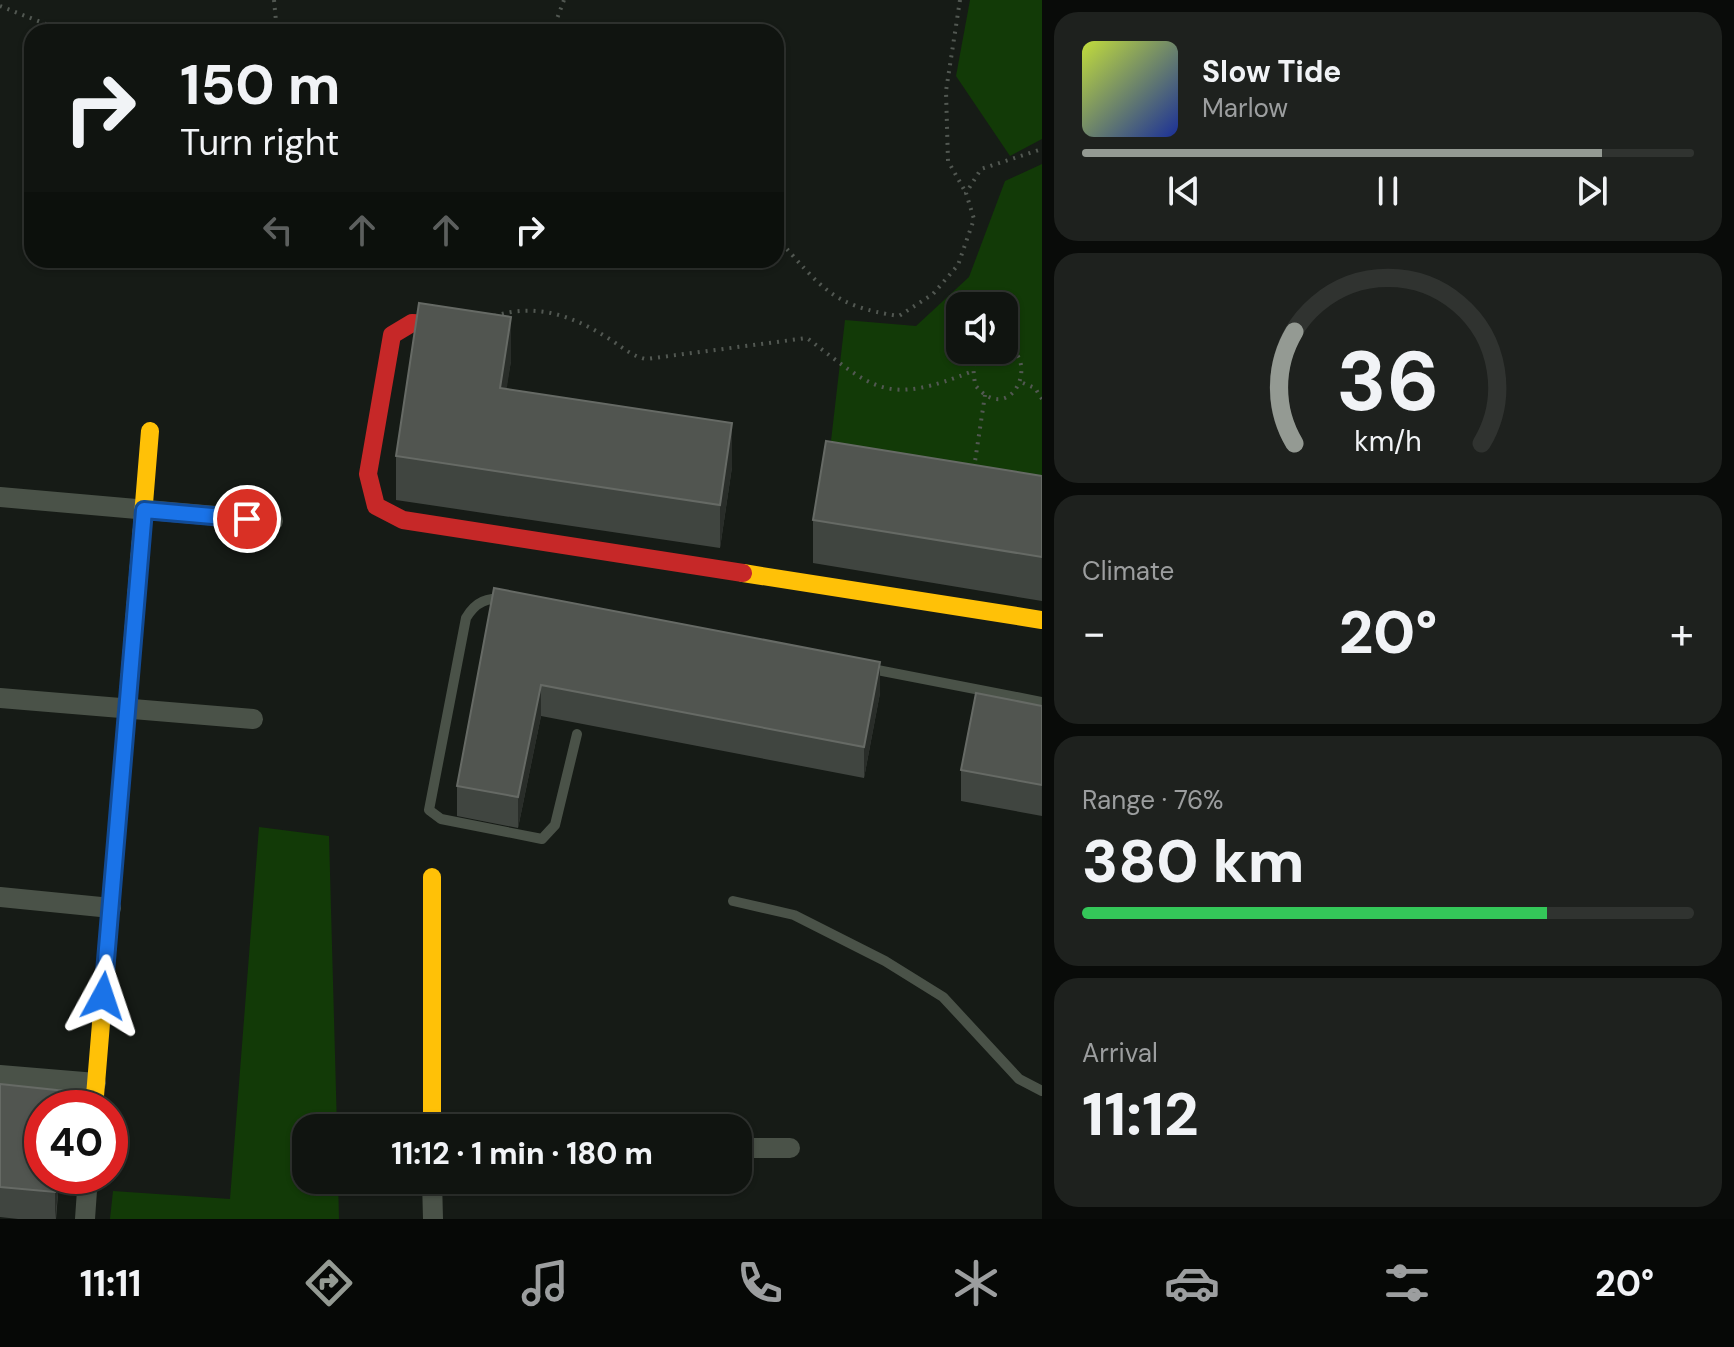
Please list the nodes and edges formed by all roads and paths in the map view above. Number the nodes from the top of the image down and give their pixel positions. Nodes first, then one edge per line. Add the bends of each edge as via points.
1 (274, 0) edge
2 (564, 0) edge
3 (960, 0) edge
4 (0, 6) edge
5 (46, 24) edge
6 (276, 24) edge
7 (555, 24) edge
8 (1042, 149) edge
9 (966, 193) junction
10 (784, 246) edge
11 (469, 327) joint
12 (1018, 352) edge
13 (976, 364) edge
14 (973, 371) junction
15 (1022, 383) dead end
16 (985, 395) junction
17 (1042, 399) edge
18 (150, 431) dead end
19 (974, 470) edge
20 (0, 497) edge
21 (144, 510) junction
22 (273, 521) dead end
23 (524, 602) edge
24 (1042, 620) edge
25 (854, 666) edge
26 (0, 698) edge
27 (1042, 702) edge
28 (127, 708) junction
29 (253, 719) dead end
30 (577, 734) dead end
31 (432, 877) dead end
32 (0, 897) edge
33 (733, 901) dead end
34 (111, 908) junction
35 (0, 1075) edge
36 (96, 1083) junction
37 (95, 1090) edge
38 (1042, 1091) edge
39 (432, 1114) edge
40 (752, 1148) edge
41 (790, 1148) dead end
42 (87, 1194) edge
43 (432, 1194) edge
44 (85, 1219) edge
45 (433, 1219) edge

1 - 6 path
2 - 7 path
3 - 9 path via 946,91 948,161
4 - 5 path
8 - 9 path via 981,169
9 - 10 path via 974,219 958,265 933,294 899,316 862,311 828,294
11 - 14 path via 498,315 540,309 585,325 646,359 807,338 847,372 884,391 926,386
11 - 24 street via 417,322 401,325 392,335 368,474 376,506 388,514
12 - 16 path via 1024,361 1022,388 1007,398
13 - 14 path
14 - 16 path via 975,385
15 - 17 path via 1035,388
16 - 19 path
18 - 21 street
20 - 21 street
21 - 22 street
21 - 28 street
23 - 30 lane via 490,598 474,605 466,618 429,810 441,819 542,839 555,825
25 - 27 lane
26 - 28 street
28 - 29 street
28 - 34 street
31 - 39 street
32 - 34 street
33 - 38 lane via 794,915 885,961 943,997 1019,1079
34 - 36 street
35 - 36 street
36 - 37 street
40 - 41 street
42 - 44 street
43 - 45 street

